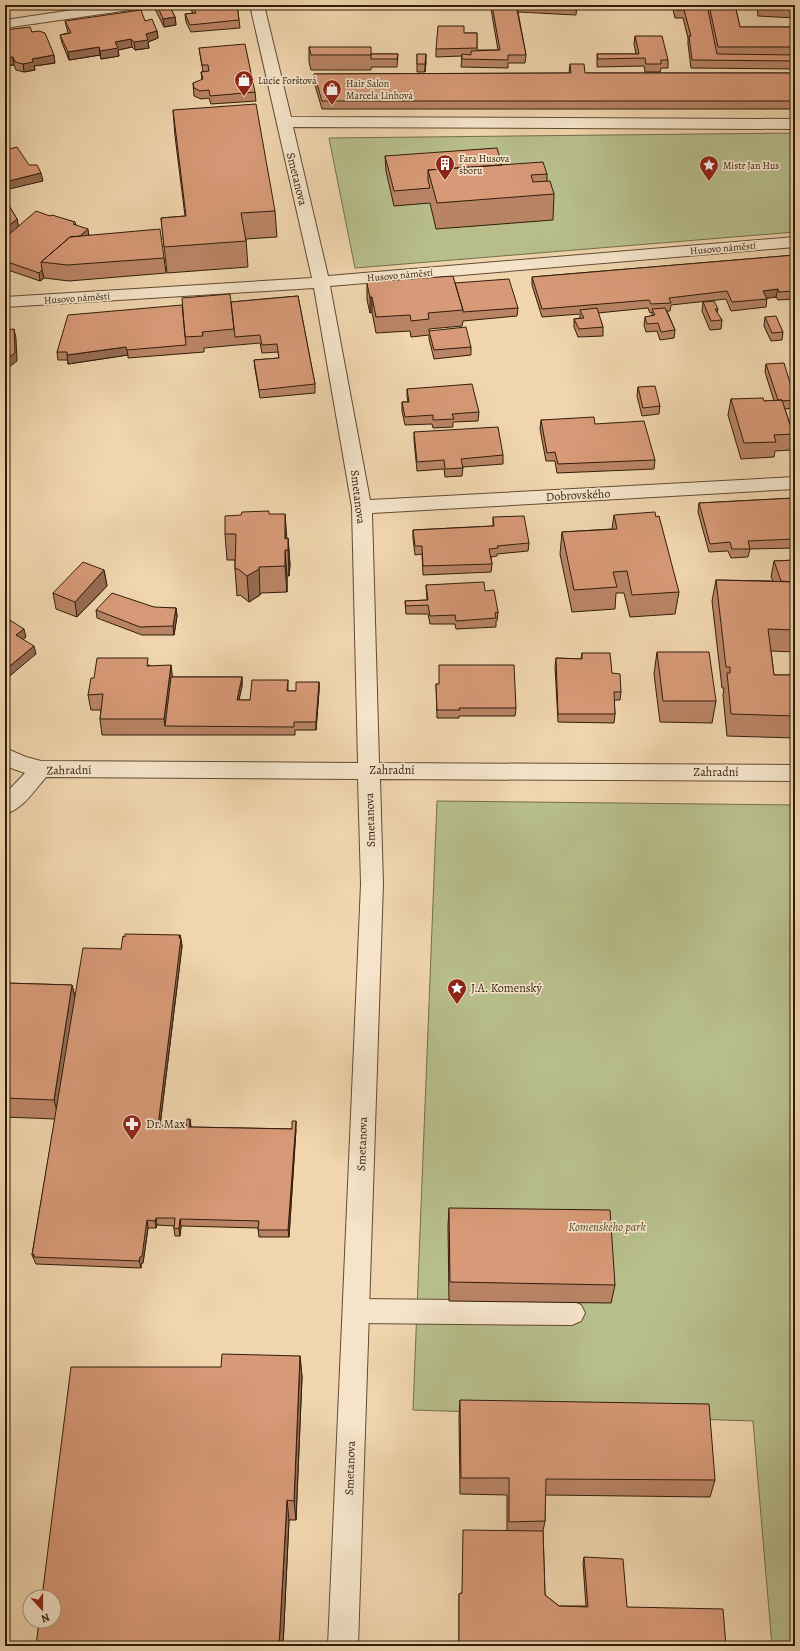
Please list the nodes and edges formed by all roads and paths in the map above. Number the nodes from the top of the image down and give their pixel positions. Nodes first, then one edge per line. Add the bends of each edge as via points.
1 (136, 5) edge
2 (257, 5) edge
3 (5, 24) edge
4 (283, 122) junction
5 (795, 124) edge
6 (795, 242) edge
7 (321, 282) junction
8 (5, 302) edge
9 (795, 483) edge
10 (362, 507) junction
11 (5, 756) edge
12 (41, 769) junction
13 (369, 770) junction
14 (795, 773) edge
15 (5, 806) edge
16 (356, 1311) junction
17 (572, 1313) dead end
18 (343, 1646) edge

1 - 3 street
2 - 4 street, Smetanova
4 - 5 street
4 - 7 street, Smetanova
6 - 7 street, Husovo náměstí
7 - 8 street, Husovo náměstí
7 - 10 street, Smetanova
9 - 10 street, Dobrovského
10 - 13 street, Smetanova
11 - 12 street via 20,764
12 - 13 street, Zahradní
12 - 15 street, Zahradní
13 - 14 street, Zahradní
13 - 16 street, Smetanova via 372,884
16 - 17 lane
16 - 18 street, Smetanova

